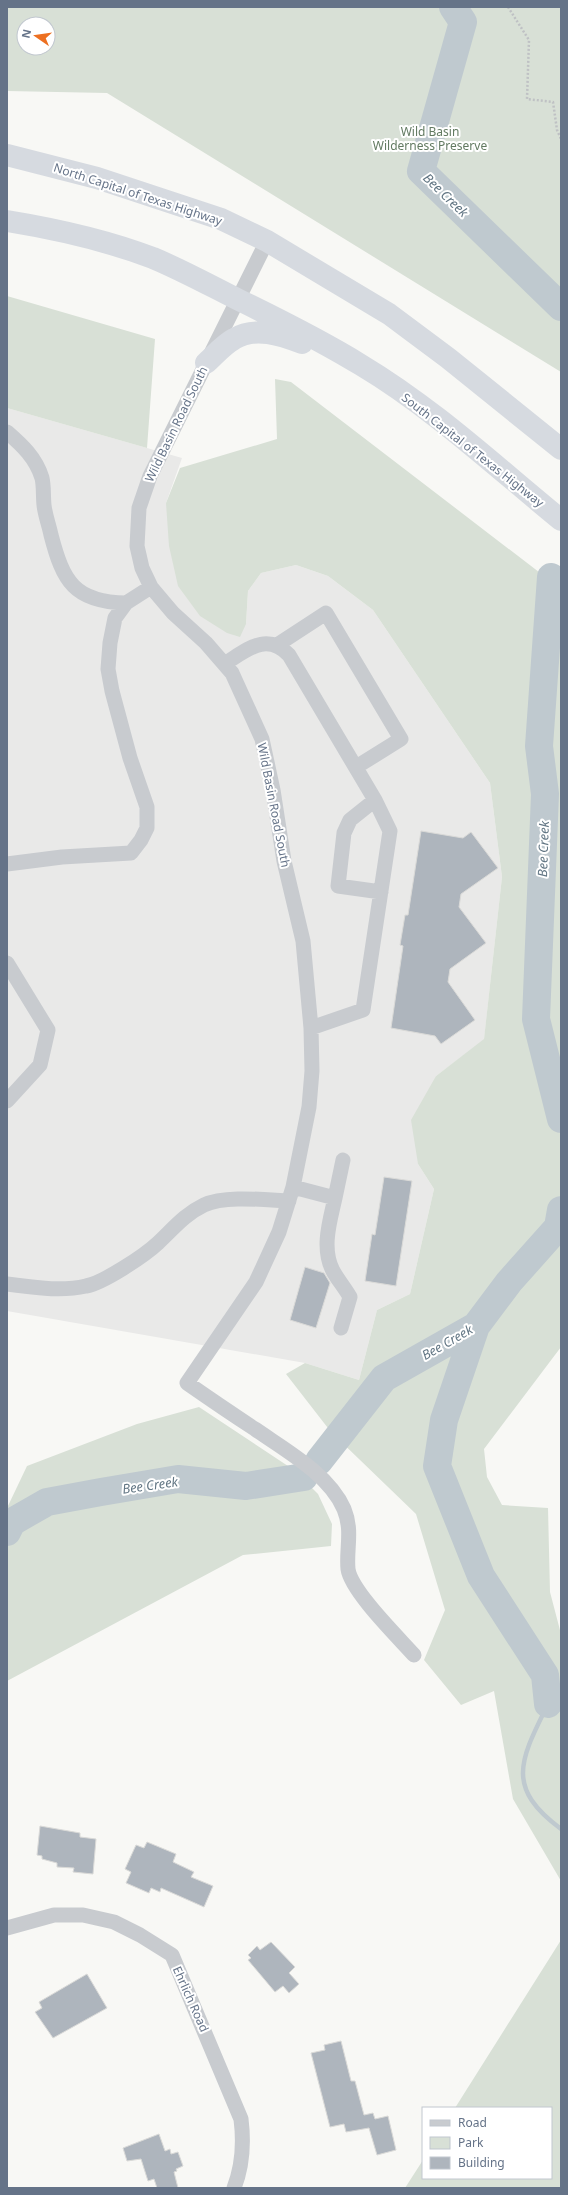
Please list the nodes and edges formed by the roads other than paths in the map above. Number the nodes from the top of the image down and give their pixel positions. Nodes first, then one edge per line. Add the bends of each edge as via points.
1 (7, 155) edge
2 (7, 220) edge
3 (267, 241) junction
4 (238, 299) junction
5 (206, 363) junction
6 (361, 365) junction
7 (7, 432) edge
8 (561, 449) edge
9 (561, 520) edge
10 (151, 588) junction
11 (126, 603) junction
12 (277, 645) junction
13 (224, 664) junction
14 (356, 767) junction
15 (375, 800) junction
16 (7, 864) edge
17 (380, 892) junction
18 (7, 963) edge
19 (311, 1028) junction
20 (7, 1101) edge
21 (343, 1160) dead end
22 (293, 1187) junction
23 (335, 1198) junction
24 (289, 1201) junction
25 (7, 1284) edge
26 (341, 1328) dead end
27 (414, 1655) dead end
28 (7, 1928) edge
29 (234, 2188) edge

1 - 3 highway, North Capital of Texas Highway via 97,178 221,219
2 - 4 highway via 108,243 153,258
3 - 4 street, Wild Basin Road South
3 - 8 highway via 389,314
4 - 5 street, Wild Basin Road South
4 - 6 highway, South Capital of Texas Highway
5 - 6 highway via 234,339 256,332 283,336
5 - 10 street, Wild Basin Road South via 150,476 139,508 137,546 142,568
6 - 9 highway, South Capital of Texas Highway via 447,426
7 - 11 street via 28,450 42,478 44,506 55,549 60,567 70,584 86,595 106,603
10 - 11 street
10 - 13 street, Wild Basin Road South
11 - 16 street via 115,618 108,669 127,750 147,807 147,828 142,840 131,853 62,857
12 - 13 street via 260,643
12 - 14 street via 289,654
12 - 14 street via 326,613 401,739
13 - 19 street, Wild Basin Road South via 232,673 262,739 284,861 303,941
14 - 15 street
15 - 17 street via 390,831
15 - 17 street via 350,820 344,833 338,886
17 - 19 street via 363,1010
18 - 20 street via 48,1030 40,1065
19 - 22 street, Wild Basin Road South via 310,1107
21 - 23 street
22 - 23 street
22 - 24 street, Wild Basin Road South
23 - 26 street via 327,1252 332,1270 350,1297
24 - 25 street via 235,1200 206,1204 181,1219 157,1244 124,1268 86,1286 44,1289
24 - 27 street, Wild Basin Road South via 279,1232 256,1282 187,1383 301,1460 333,1493 344,1509 348,1526 348,1569 351,1579 359,1592
28 - 29 street, Ehrlich Road via 54,1915 83,1915 114,1922 140,1934 172,1955 241,2119 244,2144 239,2176

